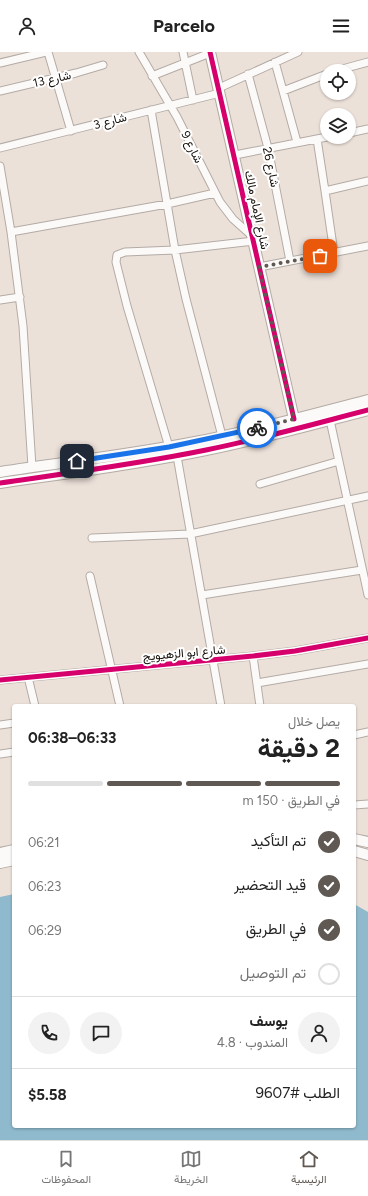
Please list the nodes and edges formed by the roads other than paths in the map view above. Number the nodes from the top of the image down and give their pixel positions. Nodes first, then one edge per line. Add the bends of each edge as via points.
1 (47, 52) edge
2 (139, 52) edge
3 (183, 52) edge
4 (210, 52) edge
5 (298, 52) edge
6 (275, 62) junction
7 (368, 62) edge
8 (0, 63) edge
9 (185, 63) junction
10 (103, 65) dead end
11 (356, 65) edge
12 (248, 74) junction
13 (152, 76) junction
14 (320, 77) edge
15 (56, 78) junction
16 (220, 90) junction
17 (0, 91) edge
18 (283, 91) junction
19 (193, 100) junction
20 (170, 105) junction
21 (151, 110) junction
22 (368, 129) edge
23 (71, 131) junction
24 (356, 132) edge
25 (320, 138) edge
26 (317, 139) junction
27 (297, 142) junction
28 (0, 148) edge
29 (268, 148) junction
30 (235, 155) junction
31 (0, 166) edge
32 (368, 181) edge
33 (325, 191) junction
34 (215, 193) junction
35 (167, 204) junction
36 (11, 232) junction
37 (254, 238) junction
38 (368, 246) edge
39 (175, 250) junction
40 (334, 253) junction
41 (290, 261) junction
42 (259, 267) junction
43 (20, 297) junction
44 (0, 300) edge
45 (368, 400) edge
46 (368, 410) edge
47 (294, 419) junction
48 (330, 420) junction
49 (222, 436) junction
50 (169, 447) junction
51 (177, 456) junction
52 (92, 458) junction
53 (339, 461) junction
54 (32, 467) junction
55 (93, 469) junction
56 (0, 472) edge
57 (0, 483) edge
58 (260, 484) dead end
59 (368, 496) edge
60 (347, 500) junction
61 (190, 534) junction
62 (92, 538) dead end
63 (368, 558) edge
64 (360, 559) junction
65 (362, 570) junction
66 (90, 576) dead end
67 (202, 595) junction
68 (368, 595) edge
69 (368, 638) edge
70 (253, 656) junction
71 (213, 660) junction
72 (368, 664) edge
73 (112, 669) junction
74 (28, 677) junction
75 (0, 680) edge
76 (257, 683) junction
77 (35, 704) edge
78 (120, 704) edge
79 (221, 704) edge
80 (260, 704) edge
81 (12, 723) edge
82 (0, 725) edge
83 (368, 732) edge
84 (356, 735) edge
85 (12, 752) edge
86 (0, 754) edge
87 (368, 804) edge
88 (356, 805) edge
89 (356, 839) edge
90 (368, 842) edge
91 (12, 850) edge
92 (356, 852) edge
93 (0, 853) edge
94 (368, 855) edge
95 (12, 860) edge
96 (0, 863) edge

1 - 8 street
1 - 15 street
2 - 13 street, شارع 9
3 - 9 street
4 - 9 street
4 - 16 street, شارع الإمام مالك
5 - 6 street, شارع 3
6 - 12 street, شارع 3
6 - 18 street
7 - 11 street
9 - 13 street
9 - 19 street
10 - 15 street, شارع 13
12 - 16 street, شارع 3
12 - 29 street, شارع 26
13 - 20 street, شارع 9
14 - 18 street
15 - 17 street, شارع 13
15 - 23 street
16 - 19 street, شارع 3
16 - 30 street, شارع الإمام مالك
18 - 27 street
19 - 20 street, شارع 3
20 - 21 street, شارع 3
20 - 34 street, شارع 9
21 - 23 street, شارع 3
21 - 35 street
22 - 24 street
23 - 28 street, شارع 3
25 - 26 street
26 - 27 street
26 - 33 street
27 - 29 street
29 - 30 street
29 - 41 street, شارع 26
30 - 37 street, شارع الإمام مالك
31 - 36 street
32 - 33 street
33 - 40 street
34 - 35 street
34 - 37 street, شارع 9 via 229,215
35 - 36 street
35 - 39 street
36 - 43 street
37 - 39 street
37 - 42 street, شارع الإمام مالك
38 - 40 street
39 - 49 street
39 - 50 street via 125,252 116,258 129,314
40 - 41 street
41 - 42 street
42 - 47 street, شارع الإمام مالك
43 - 44 street
43 - 54 street
45 - 47 street
46 - 48 street
47 - 49 street
48 - 51 street
48 - 53 street
49 - 50 street
50 - 52 street
51 - 55 street
51 - 61 street
52 - 54 street
52 - 55 street
53 - 58 street
53 - 60 street
54 - 56 street
55 - 57 street
59 - 60 street
60 - 61 street
60 - 64 street
61 - 62 street
61 - 67 street
63 - 64 street
64 - 65 street
65 - 67 street
65 - 68 street
66 - 73 street
67 - 71 street
69 - 70 street, شارع ابو الزهيويج
70 - 71 street, شارع ابو الزهيويج
70 - 76 street
71 - 73 street, شارع ابو الزهيويج
71 - 79 street
72 - 76 street
73 - 74 street, شارع ابو الزهيويج
73 - 78 street
74 - 75 street, شارع ابو الزهيويج
74 - 77 street
76 - 80 street
81 - 82 street
83 - 84 street
85 - 86 street
87 - 88 street
89 - 90 street
91 - 93 street
92 - 94 street
95 - 96 street

